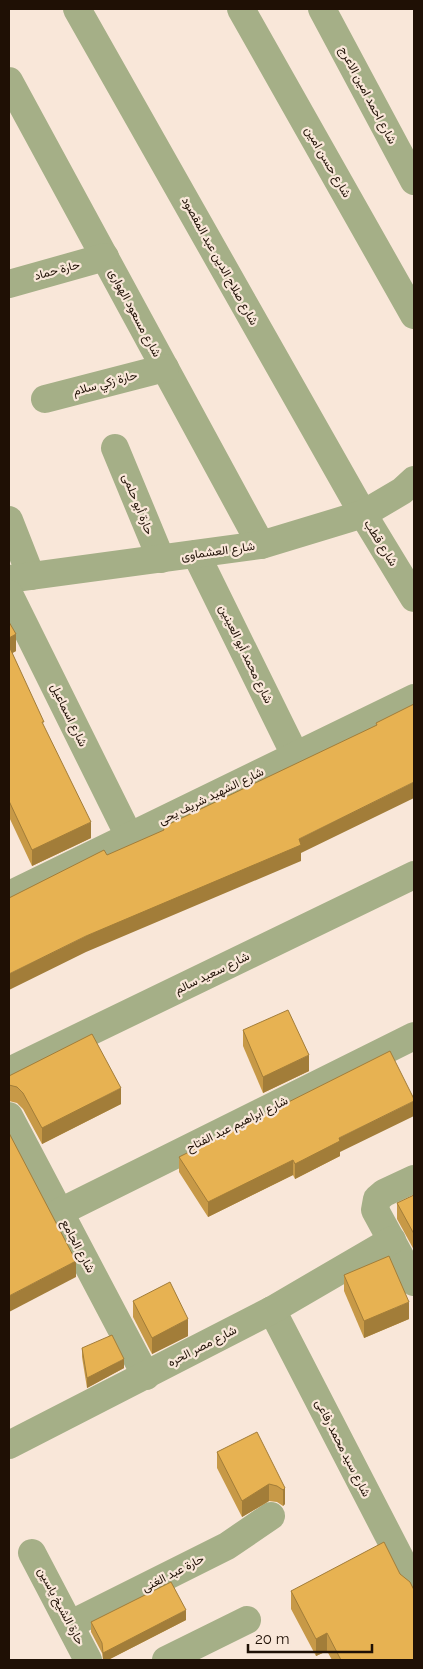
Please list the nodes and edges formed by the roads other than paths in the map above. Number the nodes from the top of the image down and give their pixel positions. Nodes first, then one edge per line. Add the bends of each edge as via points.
1 (77, 9) edge
2 (241, 9) edge
3 (322, 9) edge
4 (9, 81) edge
5 (414, 182) edge
6 (105, 257) junction
7 (9, 284) edge
8 (414, 315) edge
9 (165, 368) junction
10 (45, 399) dead end
11 (115, 448) dead end
12 (414, 480) edge
13 (363, 514) junction
14 (9, 520) edge
15 (261, 545) junction
16 (196, 554) junction
17 (160, 559) junction
18 (20, 578) edge
19 (9, 594) edge
20 (414, 598) edge
21 (414, 698) edge
22 (295, 755) junction
23 (129, 836) junction
24 (414, 875) edge
25 (9, 895) edge
26 (414, 1036) edge
27 (9, 1071) edge
28 (9, 1116) edge
29 (414, 1179) edge
30 (60, 1212) junction
31 (392, 1240) junction
32 (414, 1282) edge
33 (272, 1310) junction
34 (146, 1376) junction
35 (11, 1437) edge
36 (271, 1516) dead end
37 (32, 1553) dead end
38 (411, 1573) edge
39 (247, 1620) dead end
40 (71, 1624) junction
41 (88, 1660) edge
42 (166, 1660) edge

1 - 13 street, شارع صلاح الدين عبد المقصود
2 - 8 street, شارع حسن امين
3 - 5 street, شارع احمد امين الاعرج
4 - 6 street, شارع مسعود الهوارى
6 - 7 street, حارة حماد
6 - 9 street, شارع مسعود الهوارى
9 - 10 street, حارة زكي سلام
9 - 15 street, شارع مسعود الهوارى
11 - 17 street, حارة أبو حلمى
12 - 13 street, شارع العشماوى via 402,492
13 - 15 street, شارع العشماوى
13 - 20 street, شارع قطب
14 - 18 street
15 - 16 street, شارع العشماوى
16 - 17 street, شارع العشماوى
16 - 22 street, شارع محمد أبو العينين
17 - 18 street, شارع العشماوى
19 - 23 street, شارع اسماعيل
21 - 22 street, شارع الشهيد شريف يحى
22 - 23 street, شارع الشهيد شريف يحى
23 - 25 street, شارع الشهيد شريف يحى
24 - 27 street, شارع سعيد سالم
26 - 30 street, شارع ابراهيم عبد الفتاح
28 - 30 street, شارع الجامع
29 - 31 street via 376,1200 375,1210
30 - 34 street, شارع الجامع
31 - 32 street
31 - 33 street, شارع مصر الحره
33 - 34 street, شارع مصر الحره
33 - 38 street, شارع سيد محمد رفاعى
34 - 35 street, شارع مصر الحره
36 - 40 street, حارة عبد الغنى via 227,1546
37 - 40 street, حارة الشيخ ياسين
39 - 42 street
40 - 41 street, حارة الشيخ ياسين

